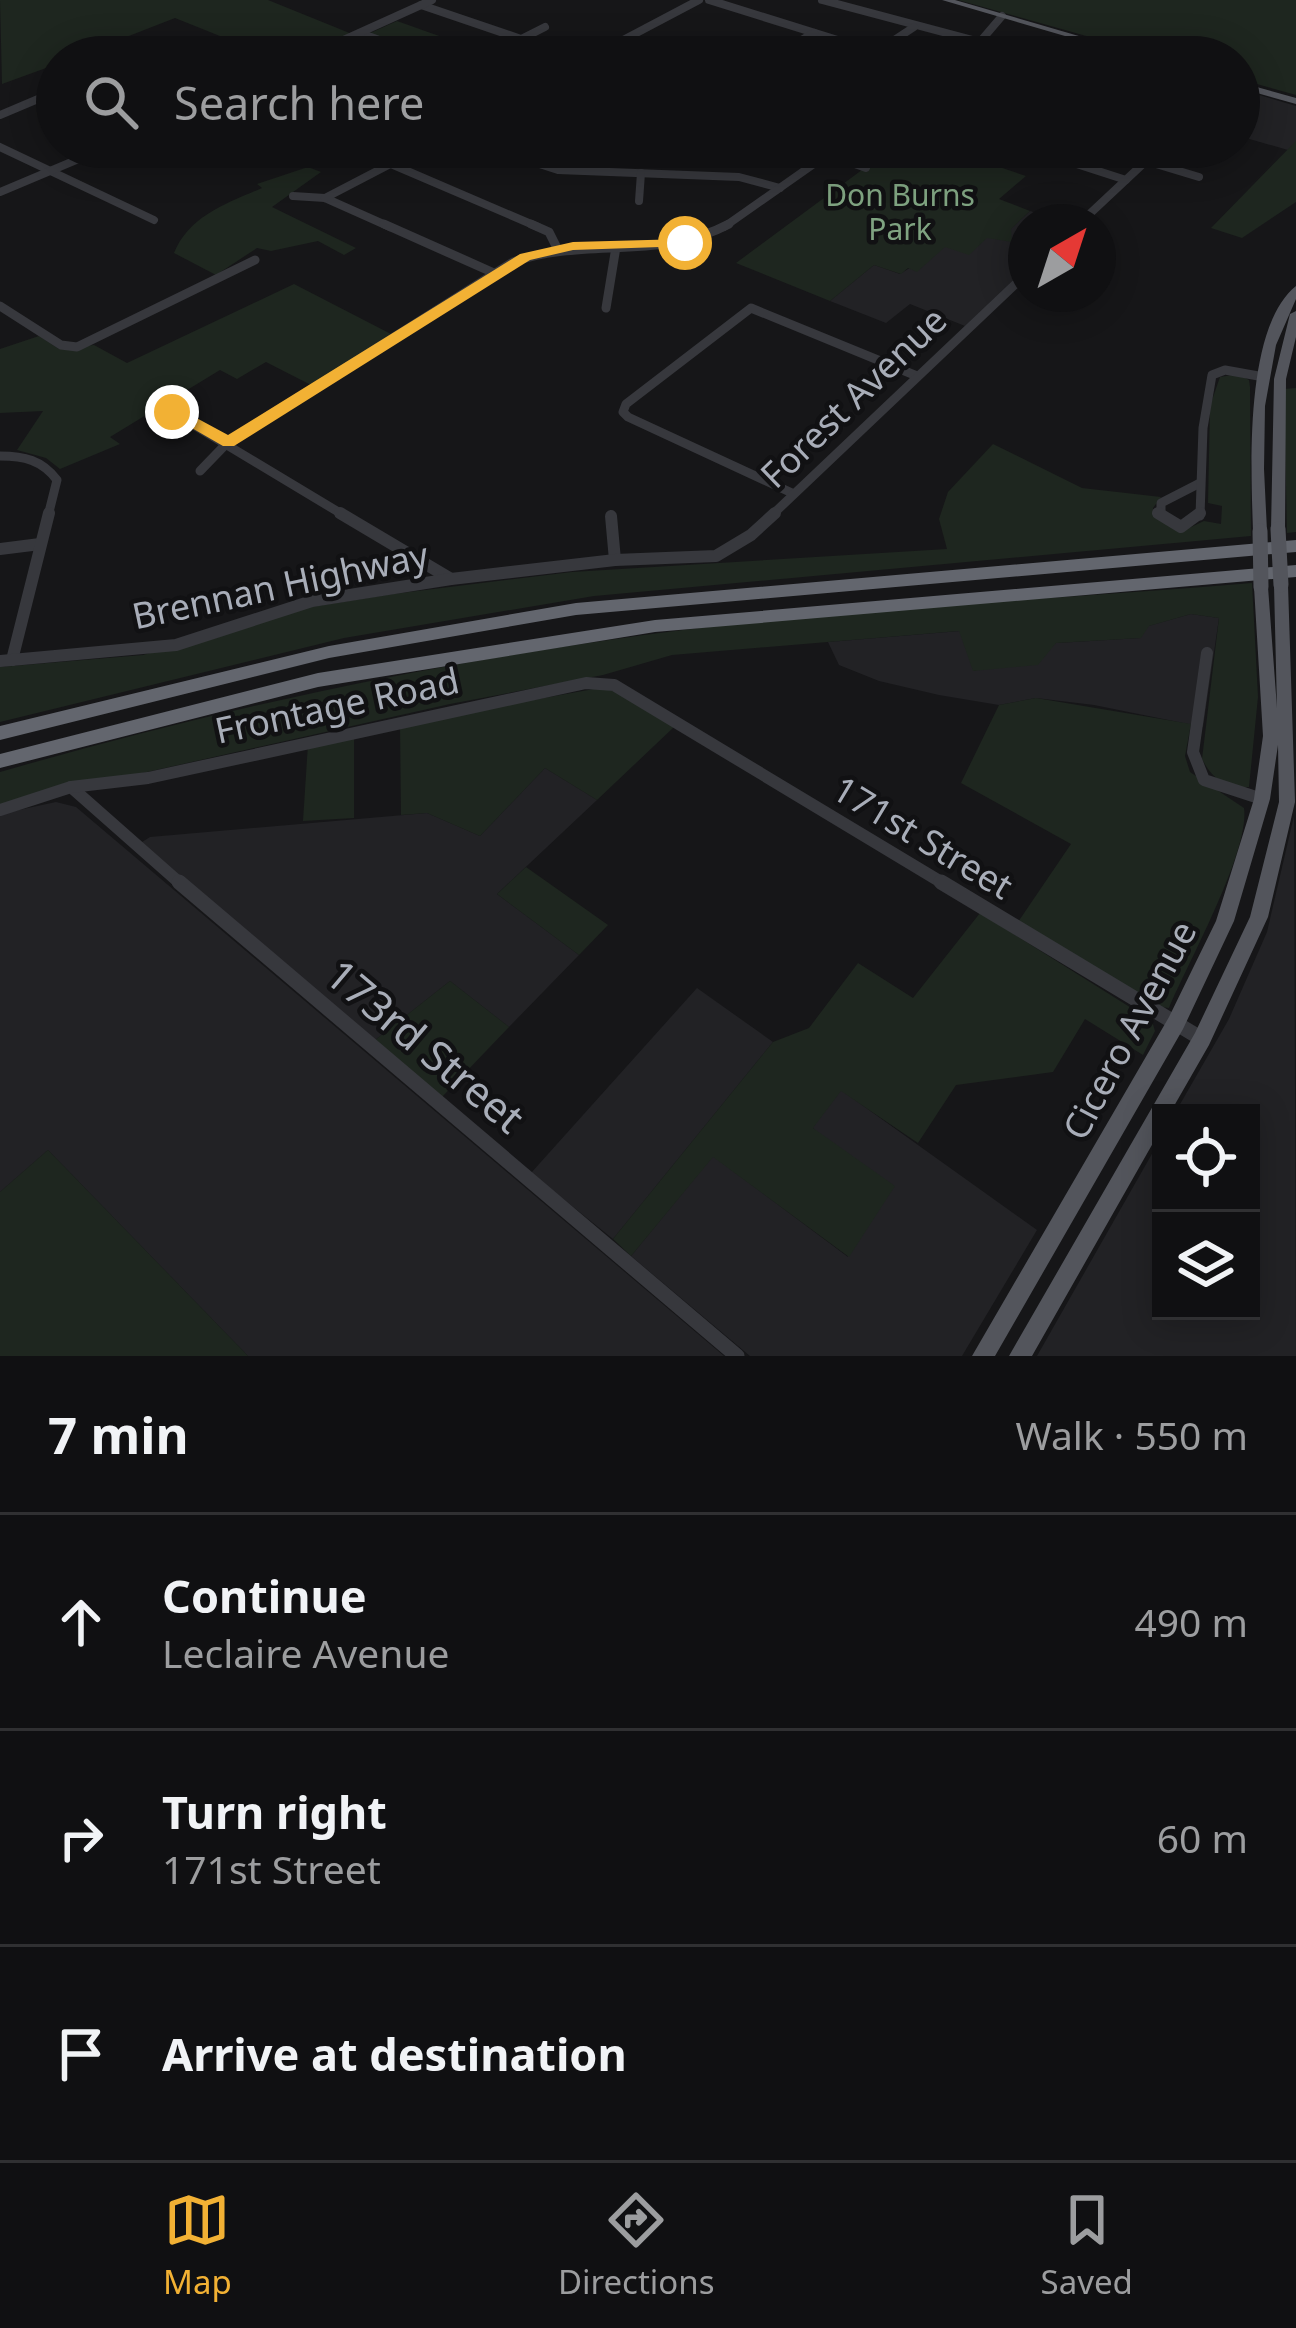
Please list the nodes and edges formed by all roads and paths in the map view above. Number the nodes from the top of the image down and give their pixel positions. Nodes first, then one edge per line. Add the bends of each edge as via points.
1 (432, 0) edge
2 (699, 0) edge
3 (709, 0) edge
4 (822, 0) edge
5 (946, 0) edge
6 (422, 5) junction
7 (1002, 16) junction
8 (544, 27) dead end
9 (914, 27) junction
10 (359, 33) junction
11 (814, 33) junction
12 (352, 36) edge
13 (367, 36) edge
14 (512, 36) edge
15 (527, 36) edge
16 (631, 36) edge
17 (808, 36) edge
18 (822, 36) edge
19 (901, 36) edge
20 (953, 36) edge
21 (986, 36) edge
22 (1073, 36) edge
23 (1260, 89) edge
24 (1296, 99) edge
25 (36, 100) edge
26 (0, 115) edge
27 (0, 147) edge
28 (36, 165) edge
29 (43, 168) edge
30 (60, 168) edge
31 (383, 168) edge
32 (400, 168) edge
33 (552, 168) edge
34 (808, 168) edge
35 (1089, 168) edge
36 (1139, 168) edge
37 (1168, 168) edge
38 (51, 172) junction
39 (640, 173) junction
40 (1199, 178) dead end
41 (1126, 180) junction
42 (781, 188) junction
43 (0, 192) edge
44 (293, 196) dead end
45 (325, 198) junction
46 (639, 201) dead end
47 (1100, 204) edge
48 (154, 220) dead end
49 (616, 247) junction
50 (557, 248) junction
51 (255, 260) dead end
52 (494, 273) junction
53 (1296, 289) edge
54 (1008, 291) edge
55 (0, 306) edge
56 (606, 308) dead end
57 (1296, 314) edge
58 (917, 376) junction
59 (1264, 376) junction
60 (1280, 379) junction
61 (172, 412) dead end
62 (228, 442) junction
63 (0, 455) edge
64 (200, 471) dead end
65 (1201, 483) junction
66 (792, 493) junction
67 (610, 516) dead end
68 (40, 544) junction
69 (1296, 546) edge
70 (0, 549) edge
71 (716, 556) joint
72 (615, 560) junction
73 (1296, 571) edge
74 (451, 580) junction
75 (1207, 653) dead end
76 (6, 660) edge
77 (614, 685) joint
78 (0, 733) edge
79 (0, 761) edge
80 (71, 788) junction
81 (1262, 799) junction
82 (0, 810) edge
83 (1176, 1023) junction
84 (1202, 1039) junction
85 (737, 1356) edge
86 (983, 1356) edge
87 (1020, 1356) edge

1 - 6 street
2 - 16 street
3 - 11 street
4 - 9 street
5 - 7 main road
6 - 10 street
6 - 14 street
7 - 21 street
7 - 22 main road
8 - 15 street
9 - 19 street
9 - 20 street
10 - 12 street
10 - 13 street
11 - 17 street
11 - 18 street
23 - 24 main road
25 - 26 street
27 - 28 street
29 - 38 street
30 - 38 street
31 - 45 street
32 - 50 street via 549,232
33 - 39 street
34 - 42 street
35 - 41 street
36 - 41 street
37 - 40 street
38 - 43 street
38 - 48 street
39 - 42 street via 748,178
39 - 46 street
41 - 47 street
42 - 49 street via 705,237
44 - 45 street
45 - 52 street
49 - 50 street
49 - 56 street
50 - 52 street
51 - 55 street via 77,347
52 - 62 street
53 - 59 main road, Cicero Avenue via 1280,315
54 - 58 street, Forest Avenue
57 - 60 main road, Cicero Avenue
58 - 66 street, Forest Avenue
58 - 66 street via 751,308 626,404 623,412
59 - 60 main road
59 - 65 street via 1212,375
59 - 81 main road, Cicero Avenue, bridge via 1256,426 1271,736
60 - 84 main road, Cicero Avenue, bridge via 1287,802 1259,917
61 - 62 street
62 - 64 street
62 - 74 street
63 - 68 street via 46,464 57,480
65 - 65 street via 1200,517 1191,524 1158,514 1161,503
66 - 71 street, Forest Avenue via 751,535
67 - 72 street
68 - 70 street
68 - 76 street
69 - 78 highway via 576,609 329,652
71 - 72 street, Brennan Highway
72 - 74 street, Brennan Highway
73 - 79 highway via 656,626 318,680
74 - 76 street, Brennan Highway via 312,601 176,645
75 - 81 street via 1192,752 1204,780
77 - 80 street, Frontage Road via 586,683
77 - 83 street, 171st Street
80 - 82 street, Frontage Road
80 - 85 street, 173rd Street
81 - 83 main road, Cicero Avenue via 1225,921
83 - 84 street, 171st Street
83 - 86 main road, Cicero Avenue
84 - 87 main road, Cicero Avenue

